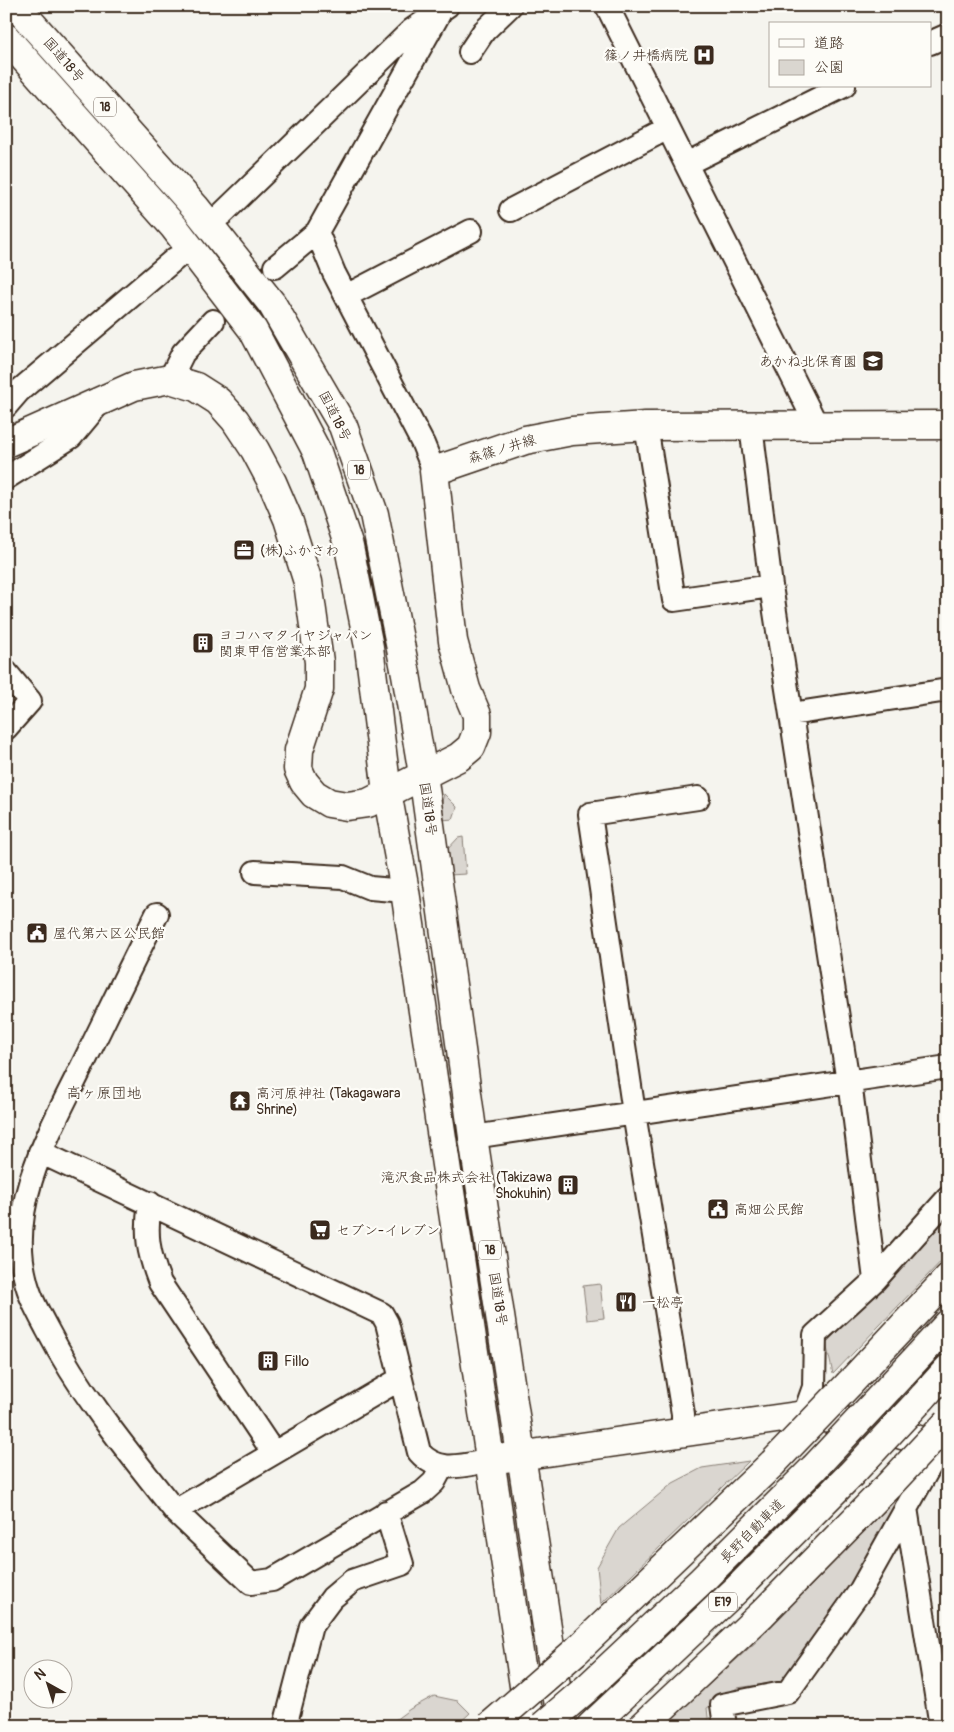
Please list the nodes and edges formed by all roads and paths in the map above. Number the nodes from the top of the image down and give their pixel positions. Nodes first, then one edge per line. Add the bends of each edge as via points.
1 (16, 6) edge
2 (510, 6) edge
3 (606, 6) edge
4 (444, 10) edge
5 (948, 35) edge
6 (6, 38) edge
7 (932, 42) edge
8 (470, 52) dead end
9 (840, 88) edge
10 (668, 128) junction
11 (686, 164) junction
12 (511, 210) dead end
13 (222, 214) dead end
14 (471, 231) dead end
15 (317, 232) junction
16 (176, 258) dead end
17 (275, 267) dead end
18 (346, 296) junction
19 (213, 321) dead end
20 (170, 378) junction
21 (101, 400) junction
22 (6, 406) edge
23 (948, 425) edge
24 (646, 426) junction
25 (751, 426) junction
26 (817, 426) junction
27 (6, 442) edge
28 (434, 471) junction
29 (6, 478) edge
30 (771, 586) junction
31 (6, 672) edge
32 (948, 690) edge
33 (791, 714) junction
34 (6, 728) edge
35 (423, 774) junction
36 (387, 792) junction
37 (698, 798) dead end
38 (256, 872) dead end
39 (405, 891) junction
40 (157, 914) dead end
41 (948, 1067) edge
42 (848, 1082) junction
43 (634, 1113) junction
44 (473, 1134) junction
45 (40, 1152) junction
46 (948, 1198) edge
47 (150, 1203) junction
48 (13, 1253) edge
49 (948, 1278) edge
50 (875, 1280) junction
51 (948, 1324) edge
52 (948, 1369) edge
53 (400, 1379) junction
54 (804, 1415) junction
55 (948, 1422) edge
56 (683, 1434) junction
57 (944, 1450) edge
58 (273, 1452) junction
59 (522, 1454) junction
60 (491, 1460) junction
61 (442, 1467) junction
62 (906, 1508) junction
63 (175, 1511) junction
64 (386, 1512) junction
65 (285, 1726) edge
66 (490, 1726) edge
67 (530, 1726) edge
68 (543, 1726) edge
69 (562, 1726) edge
70 (591, 1726) edge
71 (643, 1726) edge
72 (725, 1726) edge
73 (941, 1726) edge

1 - 35 main road, 国道18号 / 18 via 195,207 272,304 344,426 374,514
2 - 8 street via 484,31
3 - 10 street
4 - 13 street via 412,30
4 - 15 street
5 - 7 street
6 - 36 main road, 18 via 174,227 253,330 317,452 349,547 369,647
9 - 11 street
10 - 11 street
10 - 12 street
11 - 26 street
14 - 18 street
15 - 17 street
15 - 18 street
16 - 22 street via 19,391
18 - 28 street
19 - 20 street via 183,353
20 - 21 main road via 134,386
20 - 36 main road via 196,387 218,401 235,420 255,450 288,519 308,582 320,662 318,689 299,750 298,769 304,782 314,794 329,803 347,806 368,802
21 - 27 main road
21 - 29 street via 71,437
23 - 26 main road, 森篠ノ井線
24 - 25 main road, 森篠ノ井線
24 - 28 main road, 森篠ノ井線 via 572,431 525,440
24 - 30 street via 674,600
25 - 26 main road, 森篠ノ井線
25 - 30 street
28 - 35 main road via 453,641 477,715 478,732 471,747 459,757
30 - 33 street
31 - 34 street via 30,701
32 - 33 street
33 - 42 street
35 - 36 main road
35 - 44 main road, 国道18号 / 18
36 - 39 main road, 18
37 - 43 street via 590,814
38 - 39 street via 344,877 370,888
39 - 60 main road, 18
40 - 45 street
41 - 42 street
42 - 43 street
42 - 50 street
43 - 44 street
43 - 56 street
44 - 59 main road, 国道18号 / 18
45 - 47 street
45 - 48 street
46 - 50 street
47 - 53 street via 382,1314
47 - 58 street via 146,1229 160,1283
48 - 63 street via 31,1298 57,1348 118,1438
49 - 66 main road, bridge via 773,1463 576,1651
50 - 54 street via 815,1335 814,1387
51 - 68 main road, 長野自動車道 / E19, bridge via 814,1468 702,1580
52 - 70 main road, E19, bridge via 850,1475 736,1590
53 - 58 street
53 - 61 street via 418,1452 427,1462
54 - 56 main road
54 - 57 main road via 837,1419
55 - 71 main road, bridge via 762,1614
56 - 59 main road
57 - 62 street
58 - 63 street
59 - 60 main road
59 - 69 main road, 国道18号 / 18
60 - 61 street
60 - 67 main road, 18
61 - 64 street via 434,1482 423,1492
62 - 72 street via 860,1591 788,1692 722,1705
62 - 73 street
63 - 64 street via 251,1583 272,1580
64 - 65 street via 402,1564 352,1581 332,1598 310,1626

